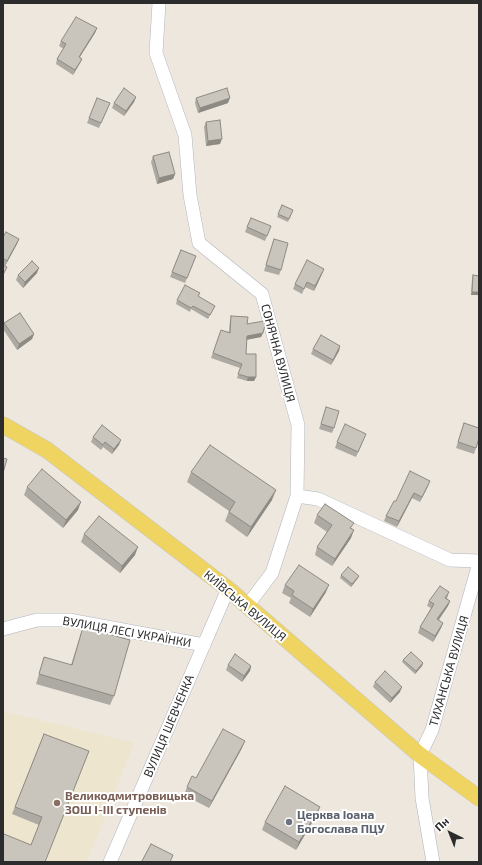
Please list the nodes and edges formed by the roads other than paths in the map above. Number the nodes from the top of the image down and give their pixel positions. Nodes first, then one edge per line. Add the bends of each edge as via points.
1 (159, 3) edge
2 (3, 425) edge
3 (298, 496) junction
4 (479, 562) edge
5 (228, 589) junction
6 (247, 606) junction
7 (3, 629) edge
8 (204, 645) junction
9 (420, 755) junction
10 (479, 798) edge
11 (110, 862) edge
12 (433, 862) edge

1 - 3 street, СОНЯЧНА ВУЛИЦЯ via 156,53 185,136 190,195 199,243 262,294 298,425
2 - 5 main road, КИЇВСЬКА ВУЛИЦЯ via 47,450
3 - 4 street via 318,499 450,560
3 - 6 street, СОНЯЧНА ВУЛИЦЯ via 272,573
4 - 9 street, ТИХАНСЬКА ВУЛИЦЯ via 432,730
5 - 6 main road, КИЇВСЬКА ВУЛИЦЯ
5 - 8 street, ВУЛИЦЯ ШЕВЧЕНКА
6 - 9 main road, КИЇВСЬКА ВУЛИЦЯ
7 - 8 street, ВУЛИЦЯ ЛЕСІ УКРАЇНКИ via 37,620 69,620
8 - 11 street, ВУЛИЦЯ ШЕВЧЕНКА
9 - 10 main road, КИЇВСЬКА ВУЛИЦЯ
9 - 12 street via 422,798

